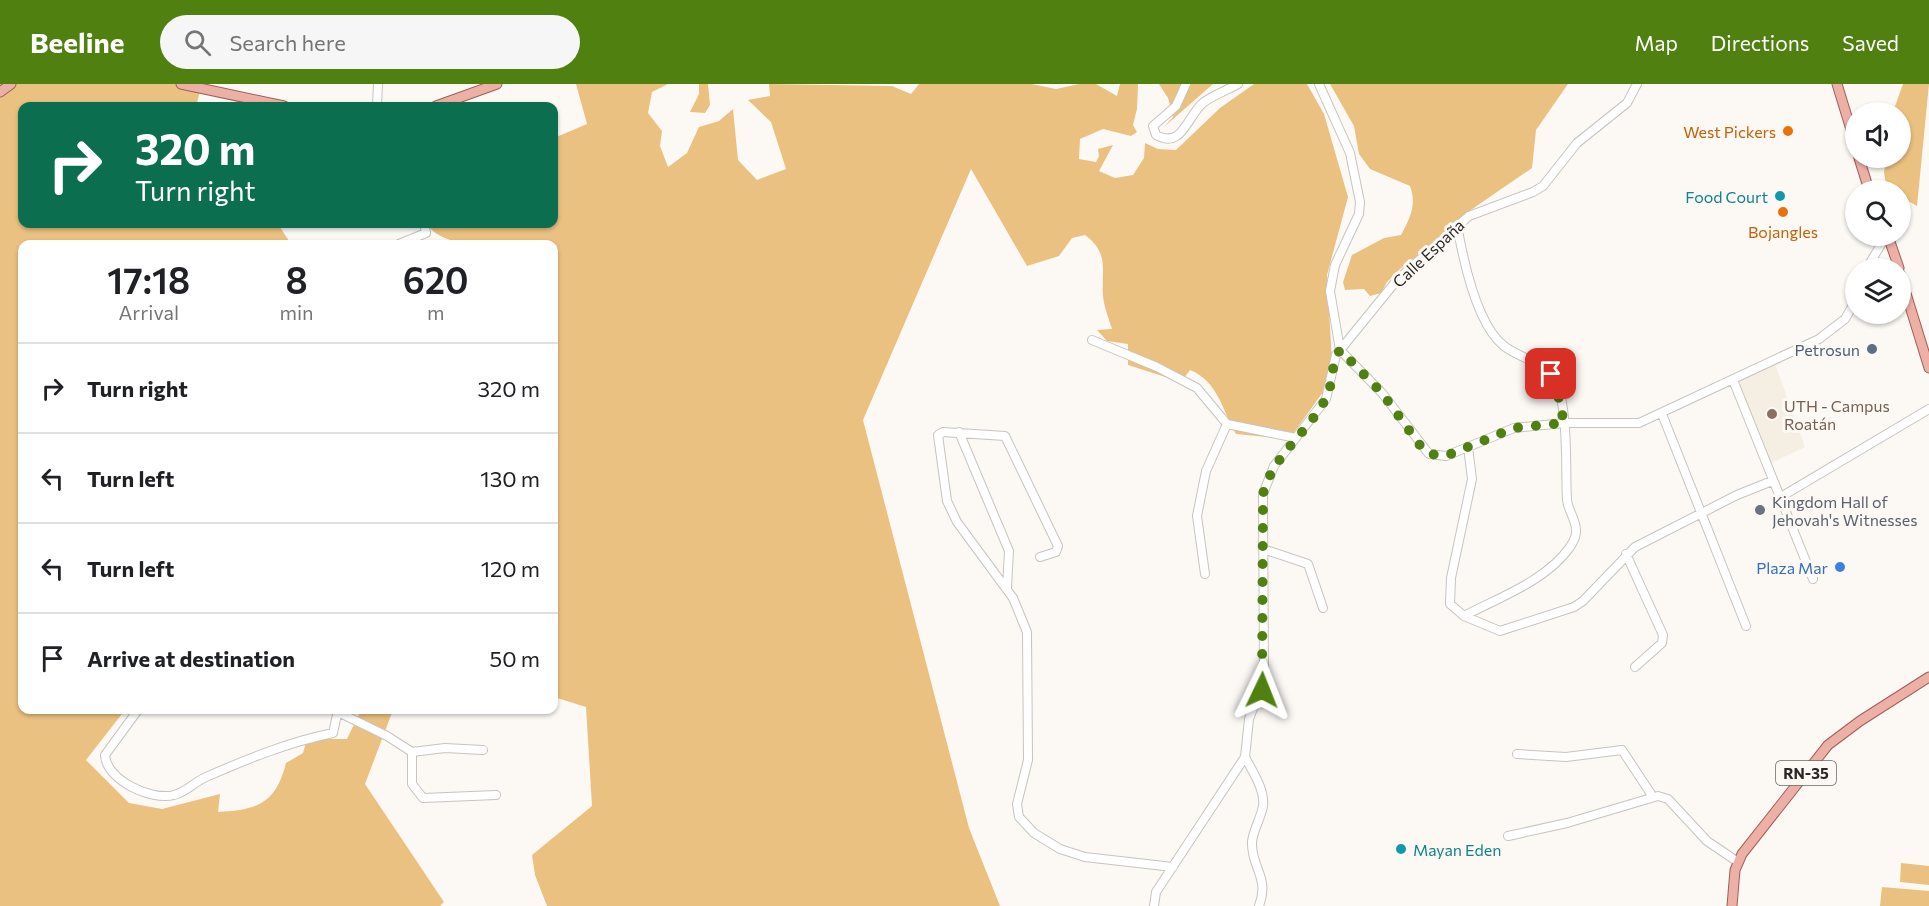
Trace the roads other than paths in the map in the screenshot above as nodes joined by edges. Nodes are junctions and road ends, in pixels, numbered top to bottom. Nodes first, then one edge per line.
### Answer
1 (11, 84) edge
2 (181, 84) edge
3 (378, 84) edge
4 (497, 84) edge
5 (1186, 84) edge
6 (1238, 84) edge
7 (1319, 84) edge
8 (1637, 84) edge
9 (1837, 84) edge
10 (0, 92) edge
11 (265, 102) edge
12 (377, 102) edge
13 (447, 102) edge
14 (1845, 110) edge
15 (1457, 225) junction
16 (425, 228) edge
17 (409, 240) edge
18 (1911, 310) edge
19 (1845, 319) edge
20 (1092, 340) dead end
21 (1340, 350) junction
22 (1929, 368) edge
23 (1733, 380) junction
24 (1929, 409) edge
25 (1662, 414) junction
26 (1564, 423) junction
27 (1227, 424) junction
28 (959, 432) junction
29 (1296, 438) junction
30 (1468, 447) junction
31 (1772, 481) junction
32 (1779, 498) junction
33 (1702, 514) junction
34 (1263, 549) junction
35 (1626, 554) junction
36 (1040, 557) dead end
37 (1205, 574) dead end
38 (1813, 579) dead end
39 (1007, 588) junction
40 (1323, 608) dead end
41 (1464, 616) junction
42 (1746, 626) dead end
43 (1635, 667) dead end
44 (1929, 677) edge
45 (135, 714) edge
46 (337, 714) edge
47 (344, 714) edge
48 (483, 750) dead end
49 (412, 752) junction
50 (1517, 754) dead end
51 (1245, 757) junction
52 (496, 795) dead end
53 (1653, 797) junction
54 (1508, 836) dead end
55 (1738, 862) junction
56 (1173, 867) junction
57 (1154, 906) edge
58 (1258, 906) edge
59 (1732, 906) edge

1 - 10 main road
2 - 11 main road
3 - 12 street
4 - 13 main road
5 - 6 street
7 - 21 street
8 - 15 street, Calle España
9 - 14 main road
15 - 21 street, Calle España
15 - 26 street
16 - 17 street
18 - 22 main road
19 - 23 street
20 - 27 street
21 - 29 street
21 - 30 street
23 - 25 street
23 - 31 street
24 - 32 street
25 - 26 street
25 - 33 street
26 - 30 street
26 - 41 street
27 - 29 street
27 - 37 street
28 - 36 street
28 - 39 street
28 - 39 street
29 - 34 street
30 - 41 street
31 - 32 street
31 - 33 street
32 - 38 street
33 - 35 street
33 - 42 street
34 - 40 street
34 - 51 street
35 - 41 street
35 - 43 street
39 - 56 street
44 - 55 main road, RN-35
45 - 46 street
47 - 49 street
48 - 49 street
49 - 52 street
50 - 53 street
51 - 56 street
51 - 58 street
53 - 54 street
53 - 55 street
55 - 59 main road, RN-35
56 - 57 street

